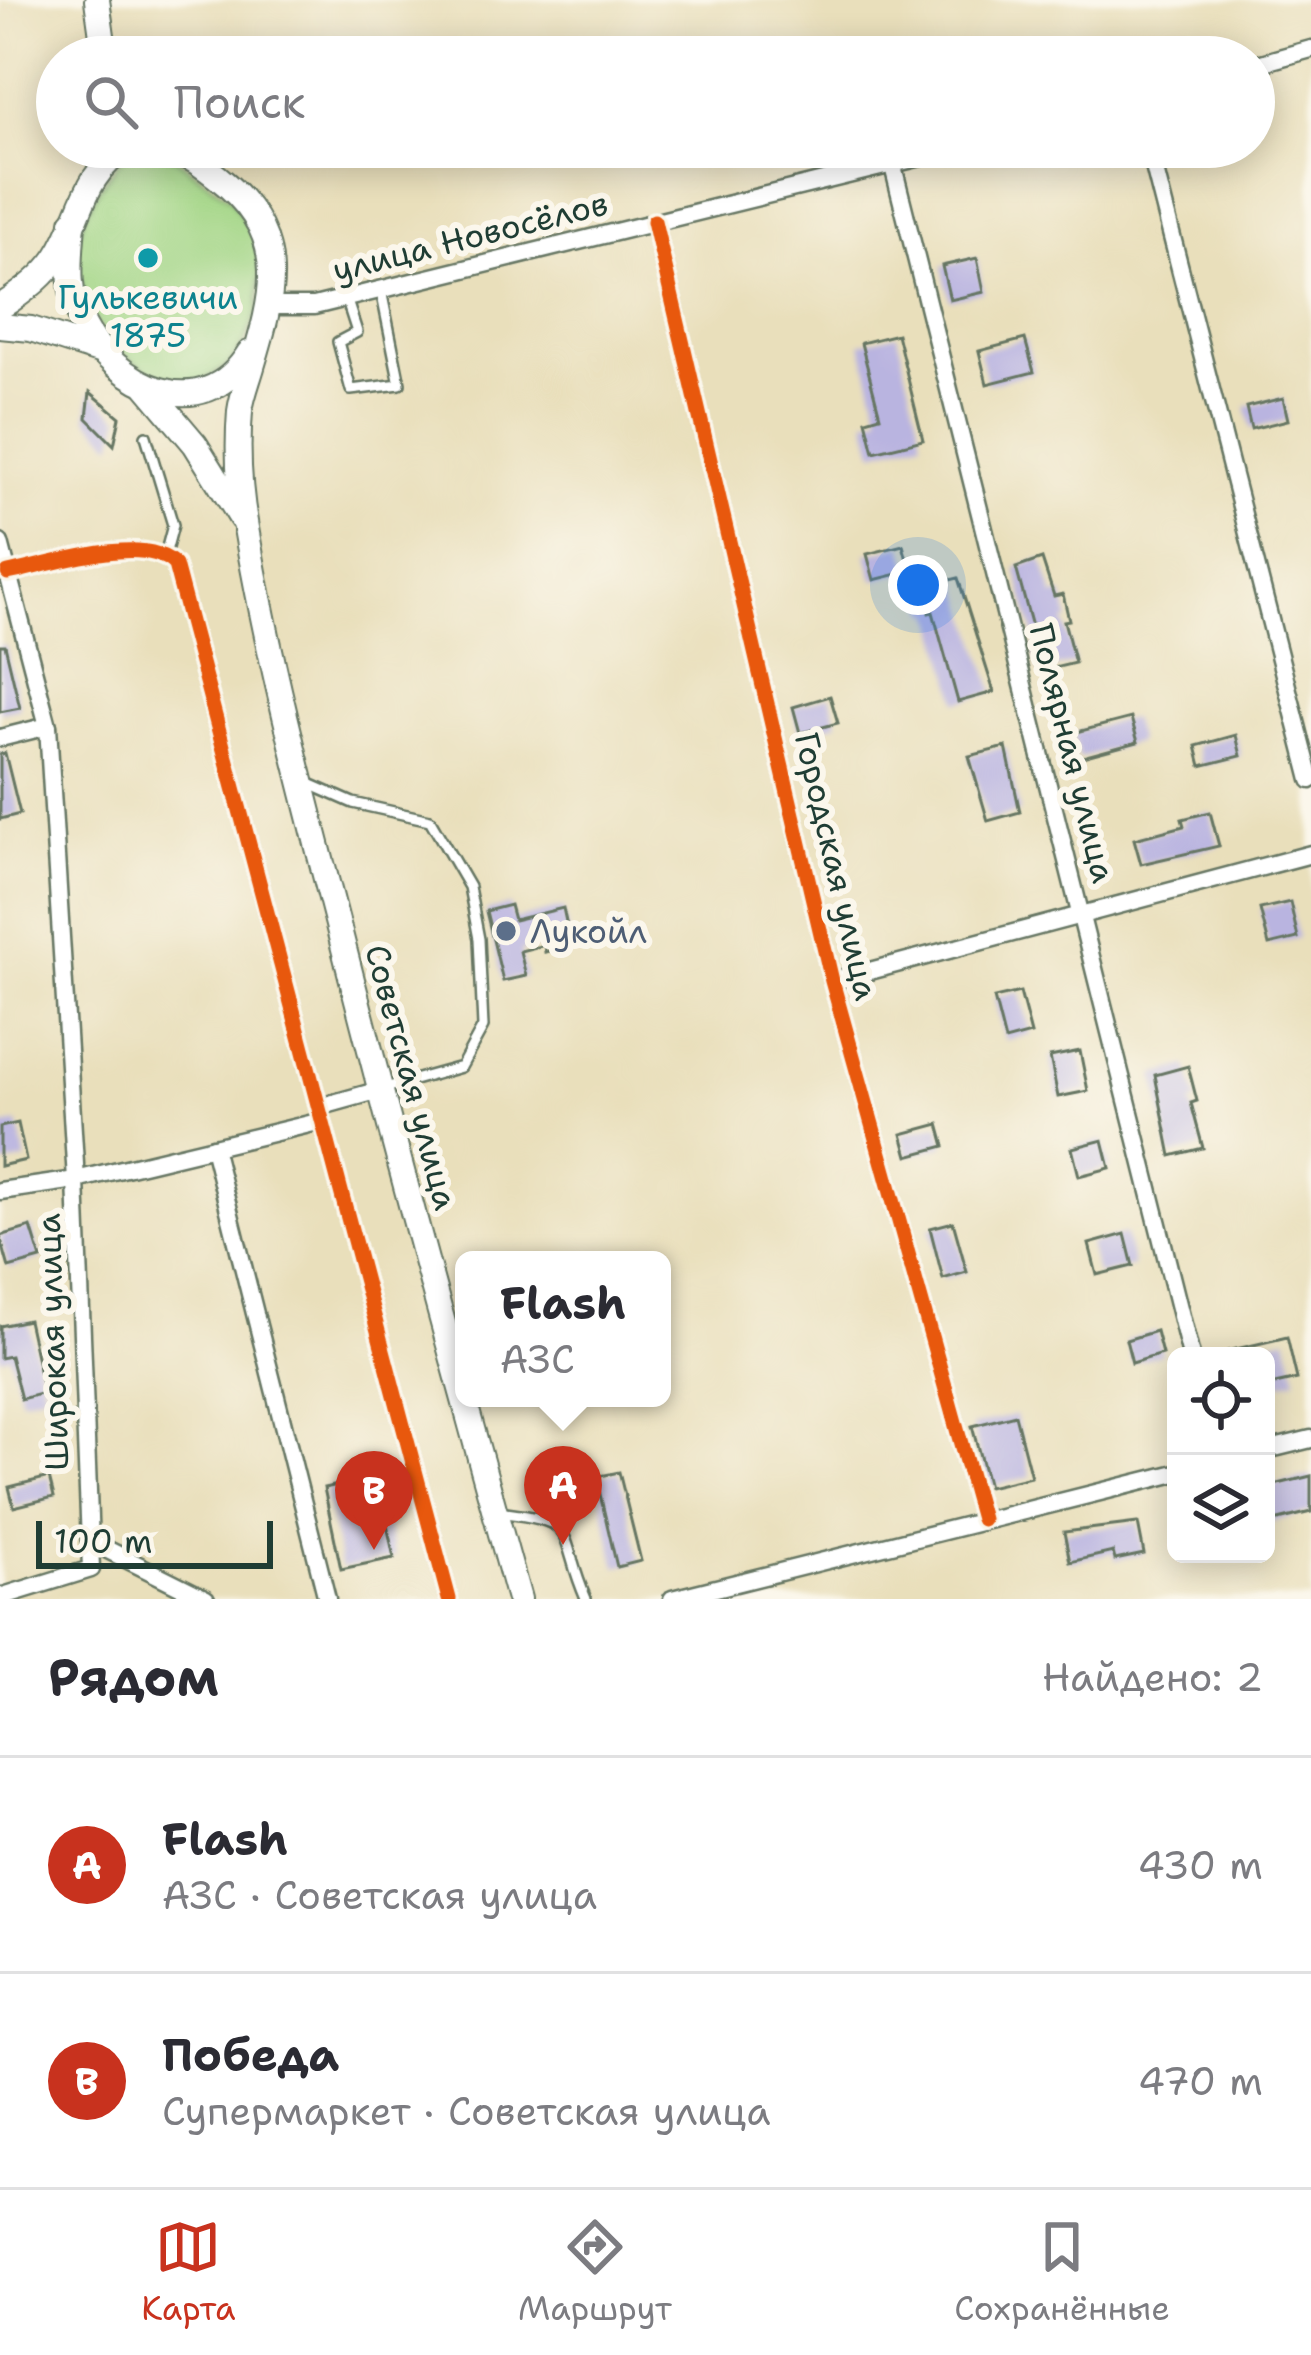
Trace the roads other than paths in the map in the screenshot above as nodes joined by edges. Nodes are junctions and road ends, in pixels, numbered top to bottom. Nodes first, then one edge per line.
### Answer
1 (1311, 49) edge
2 (1275, 59) edge
3 (91, 168) edge
4 (101, 168) edge
5 (884, 168) edge
6 (894, 168) edge
7 (1154, 168) edge
8 (208, 169) edge
9 (84, 193) junction
10 (654, 220) junction
11 (73, 222) junction
12 (381, 289) junction
13 (346, 298) junction
14 (271, 306) junction
15 (0, 307) edge
16 (0, 326) edge
17 (262, 332) junction
18 (102, 352) junction
19 (144, 385) junction
20 (146, 436) dead end
21 (245, 526) junction
22 (0, 543) edge
23 (165, 555) junction
24 (8, 573) junction
25 (48, 726) junction
26 (0, 738) edge
27 (1311, 779) edge
28 (301, 780) junction
29 (1311, 854) edge
30 (1083, 916) junction
31 (832, 981) junction
32 (380, 1090) junction
33 (321, 1114) junction
34 (213, 1147) junction
35 (76, 1180) junction
36 (0, 1191) edge
37 (1189, 1347) edge
38 (455, 1365) edge
39 (466, 1407) edge
40 (1311, 1439) edge
41 (1275, 1448) edge
42 (1167, 1475) edge
43 (495, 1512) junction
44 (982, 1519) junction
45 (90, 1541) junction
46 (0, 1598) edge
47 (206, 1599) edge
48 (327, 1599) edge
49 (449, 1599) edge
50 (519, 1599) edge
51 (586, 1599) edge
52 (672, 1599) edge

1 - 2 street
3 - 9 main road
4 - 9 main road
5 - 10 street, улица Новосёлов
6 - 30 street, Полярная улица
7 - 27 street
8 - 14 main road
9 - 11 main road
10 - 12 street, улица Новосёлов
10 - 31 street, Городская улица
11 - 15 main road
11 - 18 main road
12 - 13 street, улица Новосёлов
12 - 13 lane
13 - 14 street, улица Новосёлов
14 - 17 main road
16 - 18 main road
17 - 19 main road
17 - 21 main road
18 - 19 main road
19 - 21 main road
20 - 23 lane
21 - 28 main road, Советская улица
22 - 24 street, Широкая улица
23 - 24 street
23 - 33 street
24 - 25 street, Широкая улица
25 - 26 street
25 - 35 street, Широкая улица
28 - 32 main road, Советская улица
28 - 32 lane
29 - 30 street
30 - 31 street
30 - 37 street, Полярная улица
31 - 44 street, Городская улица
32 - 33 street
32 - 38 main road, Советская улица
33 - 34 street
33 - 49 street
34 - 35 street
34 - 48 street
35 - 36 street
35 - 45 street, Широкая улица
39 - 43 main road, Советская улица
40 - 41 street
42 - 44 street
43 - 50 main road, Советская улица
43 - 51 lane
44 - 52 street
45 - 46 street, Широкая улица
45 - 47 street

